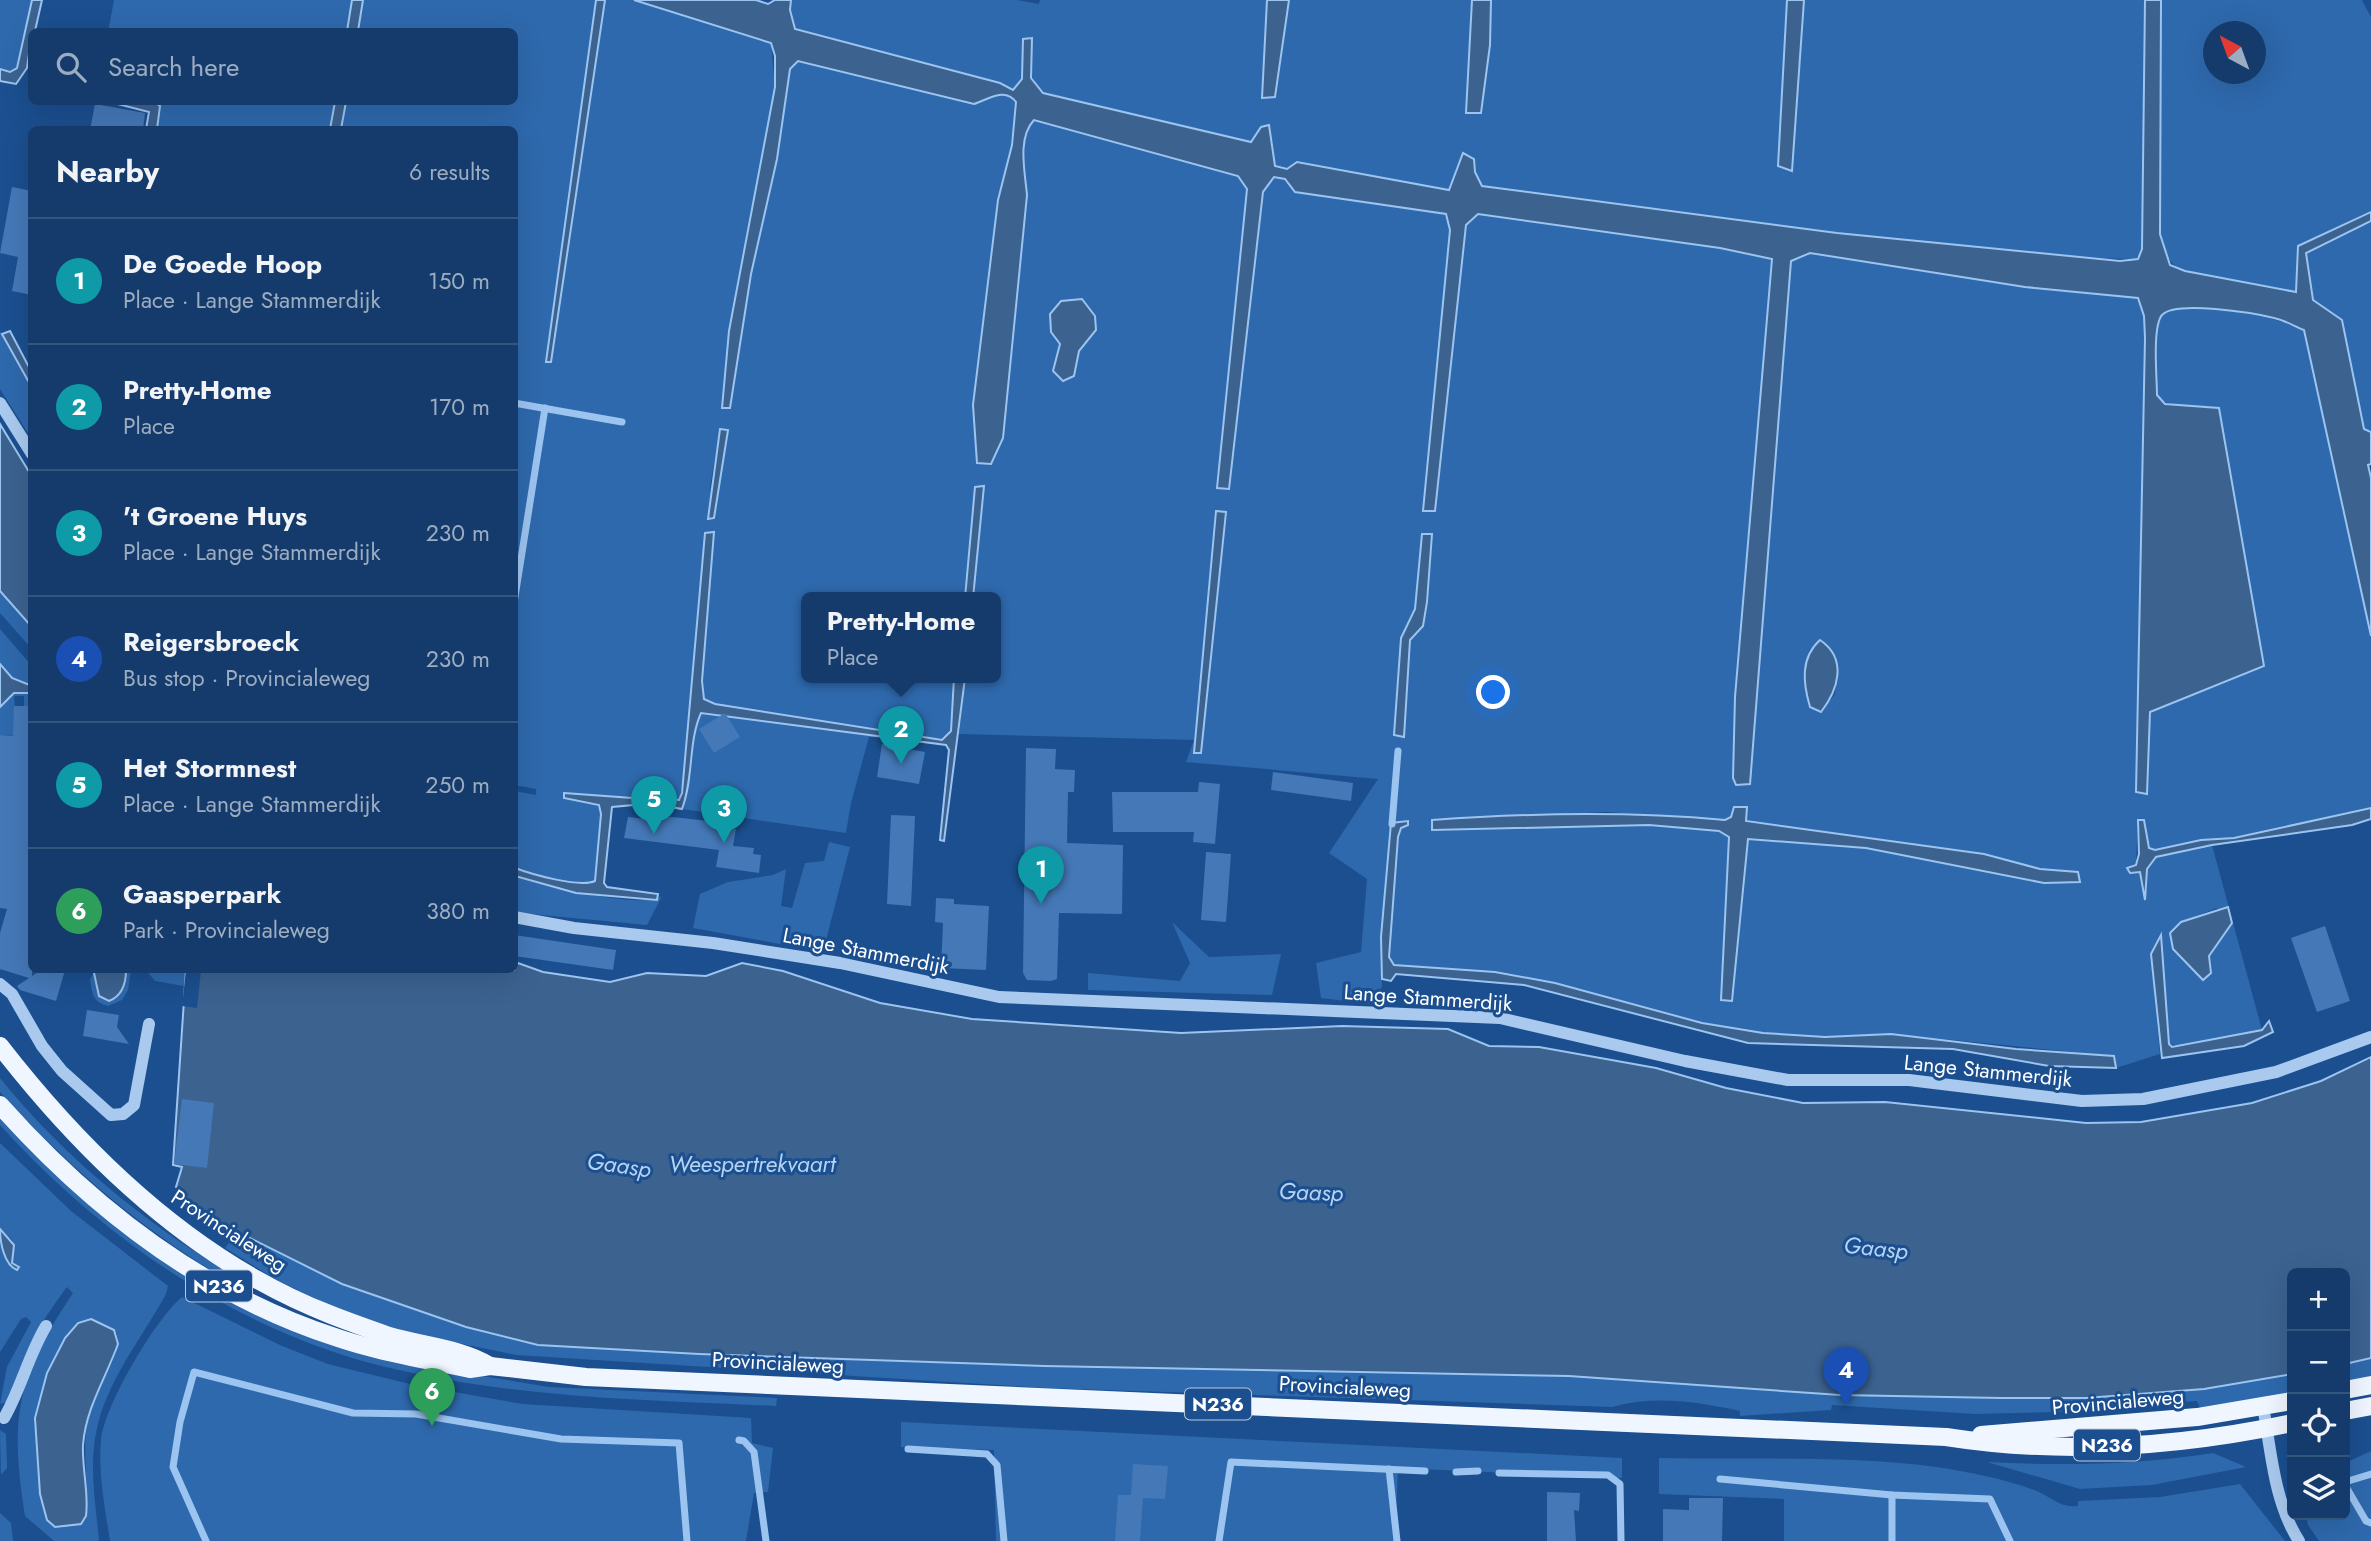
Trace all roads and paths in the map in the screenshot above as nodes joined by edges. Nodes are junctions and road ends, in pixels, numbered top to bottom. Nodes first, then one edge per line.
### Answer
1 (0, 403) edge
2 (28, 448) edge
3 (518, 919) edge
4 (0, 984) edge
5 (149, 1024) dead end
6 (2371, 1038) edge
7 (0, 1046) edge
8 (0, 1105) edge
9 (46, 1326) dead end
10 (490, 1366) junction
11 (2371, 1385) edge
12 (2350, 1389) edge
13 (2287, 1402) edge
14 (2263, 1406) junction
15 (2371, 1406) edge
16 (2350, 1411) edge
17 (4, 1418) dead end
18 (2287, 1424) edge
19 (2267, 1428) junction
20 (1946, 1437) junction
21 (2299, 1541) edge

1 - 2 street
3 - 6 street, Lange Stammerdijk
4 - 5 street
7 - 10 main road, Provincialeweg / N236
8 - 10 main road, Provincialeweg / N236
9 - 17 street
10 - 20 main road, Provincialeweg / N236
11 - 12 main road
13 - 14 main road, Provincialeweg / N236
14 - 19 street
14 - 20 main road, Provincialeweg / N236
15 - 16 main road
18 - 19 main road, Provincialeweg / N236
19 - 20 main road, Provincialeweg / N236
19 - 21 street

